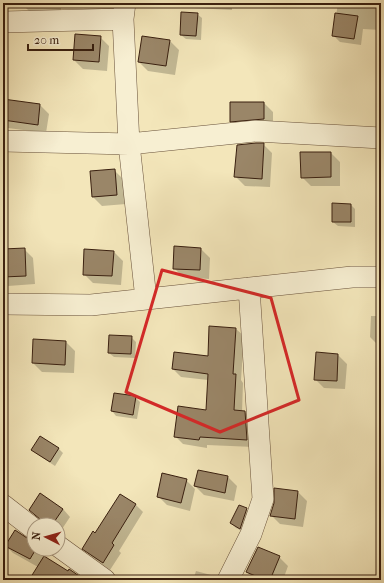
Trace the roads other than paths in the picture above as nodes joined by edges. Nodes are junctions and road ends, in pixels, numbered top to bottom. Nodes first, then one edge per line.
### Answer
1 (124, 11) edge
2 (3, 22) edge
3 (381, 138) edge
4 (3, 141) edge
5 (129, 144) junction
6 (381, 277) edge
7 (249, 288) junction
8 (146, 299) junction
9 (3, 304) edge
10 (3, 506) edge
11 (26, 522) edge
12 (66, 552) edge
13 (105, 580) edge
14 (228, 580) edge

1 - 2 street
1 - 5 street
3 - 5 street
4 - 5 street
5 - 8 street
6 - 7 street
7 - 8 street
7 - 14 street
8 - 9 street
10 - 11 street
12 - 13 street

